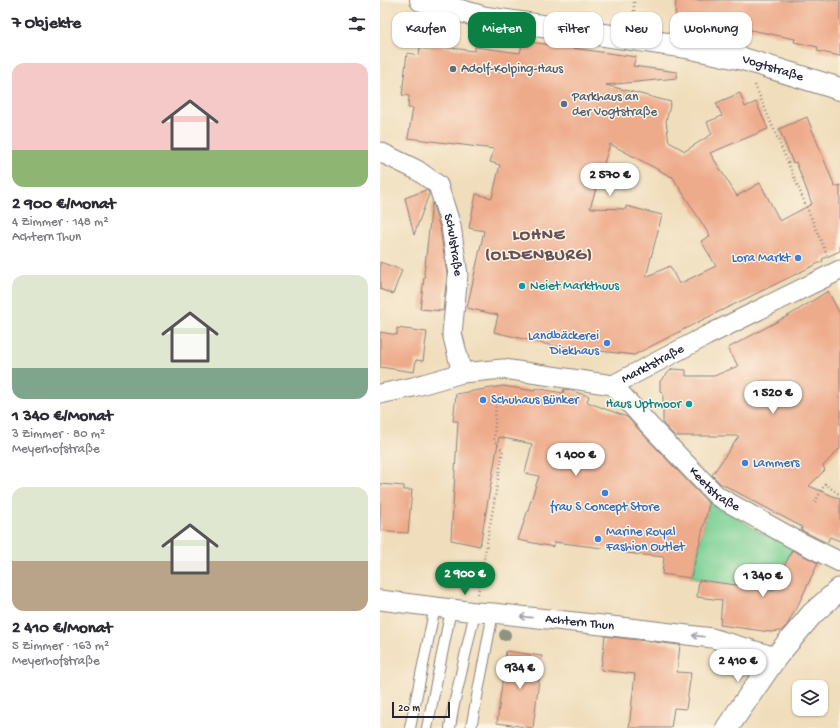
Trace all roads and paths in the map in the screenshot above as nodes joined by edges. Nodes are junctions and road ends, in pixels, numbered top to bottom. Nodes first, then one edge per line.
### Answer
1 (421, 0) edge
2 (743, 59) junction
3 (840, 89) edge
4 (380, 152) edge
5 (837, 271) edge
6 (462, 373) junction
7 (613, 385) junction
8 (380, 394) edge
9 (496, 402) dead end
10 (840, 495) edge
11 (815, 502) dead end
12 (840, 562) edge
13 (840, 589) edge
14 (380, 600) edge
15 (443, 608) junction
16 (484, 613) junction
17 (776, 657) junction
18 (410, 728) edge
19 (427, 728) edge
20 (450, 728) edge
21 (471, 728) edge
22 (727, 728) edge

1 - 2 street, Vogtstraße
2 - 3 street, Vogtstraße
2 - 5 path
4 - 6 street, Schulstraße
5 - 7 street, Marktstraße
6 - 7 street, Marktstraße
6 - 8 street, Marktstraße
7 - 12 street, Keetstraße
9 - 16 path
10 - 11 path
13 - 17 street
14 - 15 street, Achtern Thun
15 - 16 street, Achtern Thun
15 - 18 lane
15 - 19 lane
17 -> 16 street, Achtern Thun
16 - 20 lane
16 - 21 lane
17 - 22 street

